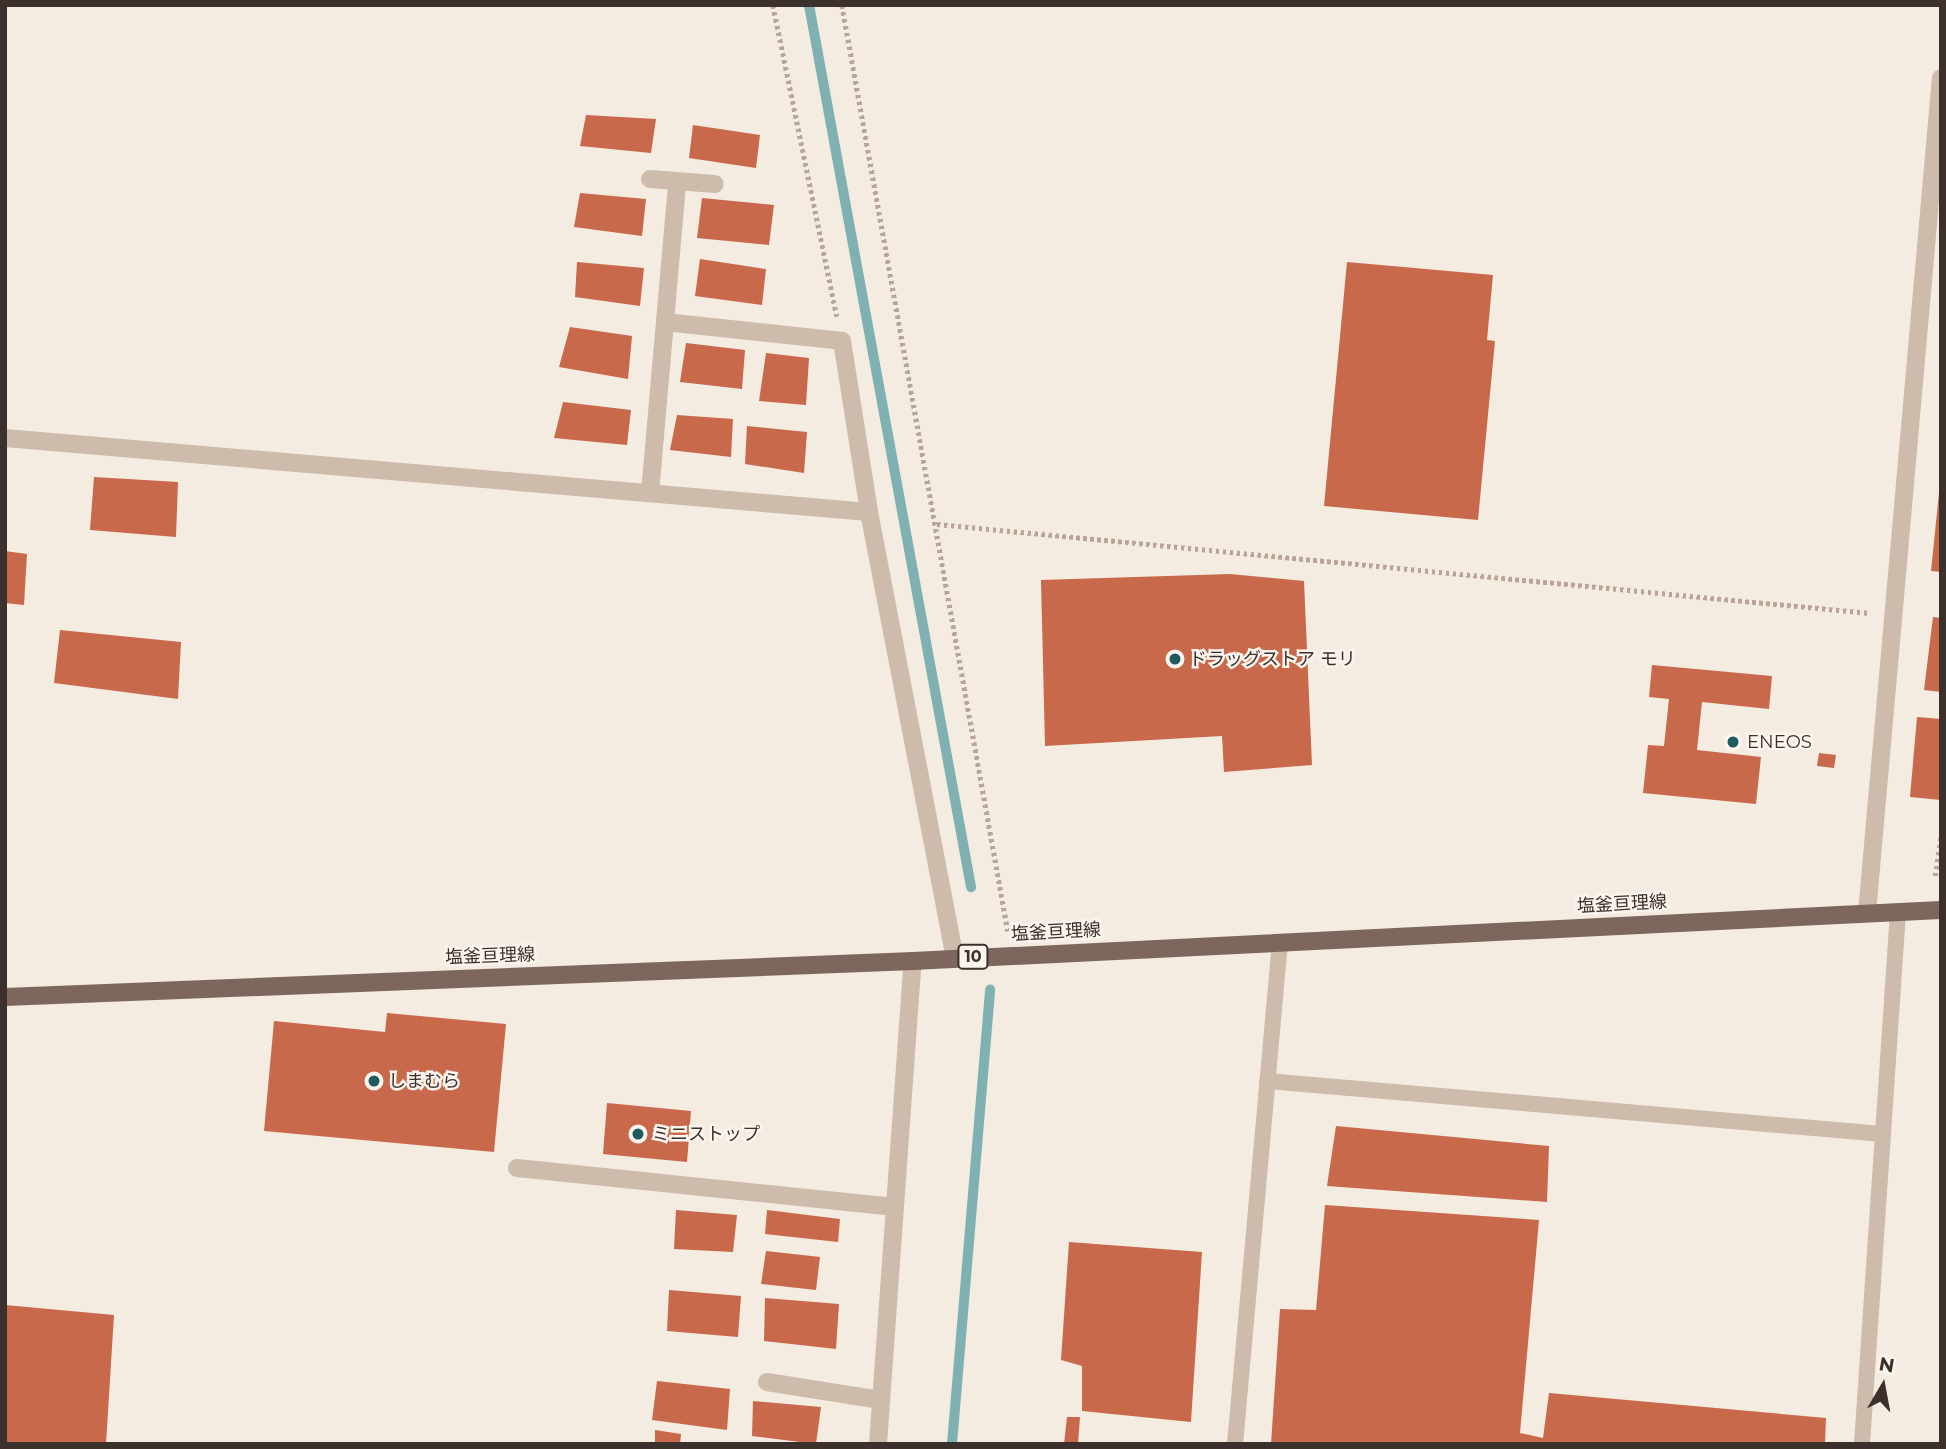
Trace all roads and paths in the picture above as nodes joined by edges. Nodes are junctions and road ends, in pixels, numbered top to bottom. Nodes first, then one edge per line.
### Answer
1 (773, 5) edge
2 (842, 5) edge
3 (1941, 78) edge
4 (650, 180) dead end
5 (677, 181) junction
6 (715, 184) dead end
7 (665, 322) junction
8 (842, 341) junction
9 (5, 438) edge
10 (650, 493) junction
11 (869, 512) junction
12 (937, 524) junction
13 (1893, 615) junction
14 (1941, 835) edge
15 (1935, 876) dead end
16 (1941, 911) edge
17 (1898, 912) junction
18 (1867, 913) junction
19 (1280, 942) junction
20 (1012, 956) junction
21 (955, 958) junction
22 (913, 961) junction
23 (5, 997) edge
24 (1267, 1081) junction
25 (1883, 1134) junction
26 (517, 1168) dead end
27 (895, 1207) junction
28 (767, 1382) dead end
29 (881, 1400) junction
30 (878, 1444) edge
31 (1235, 1444) edge
32 (1862, 1444) edge

1 - 8 path
2 - 12 path
3 - 13 street
4 - 5 street
5 - 6 street
5 - 7 street
7 - 8 street
7 - 10 street
8 - 11 street
9 - 10 street
10 - 11 street
11 - 21 street
12 - 13 path
12 - 20 path
13 - 18 street
14 - 15 path
16 - 17 main road, 塩釜亘理線 / 10
17 - 18 main road, 塩釜亘理線 / 10
17 - 25 lane
18 - 19 main road, 塩釜亘理線 / 10
19 - 20 main road, 塩釜亘理線 / 10
19 - 24 lane
20 - 21 main road, 塩釜亘理線 / 10
21 - 22 main road, 塩釜亘理線 / 10
22 - 23 main road, 塩釜亘理線 / 10
22 - 27 street
24 - 25 lane
24 - 31 lane
25 - 32 lane
26 - 27 street
27 - 29 street
28 - 29 street
29 - 30 street

